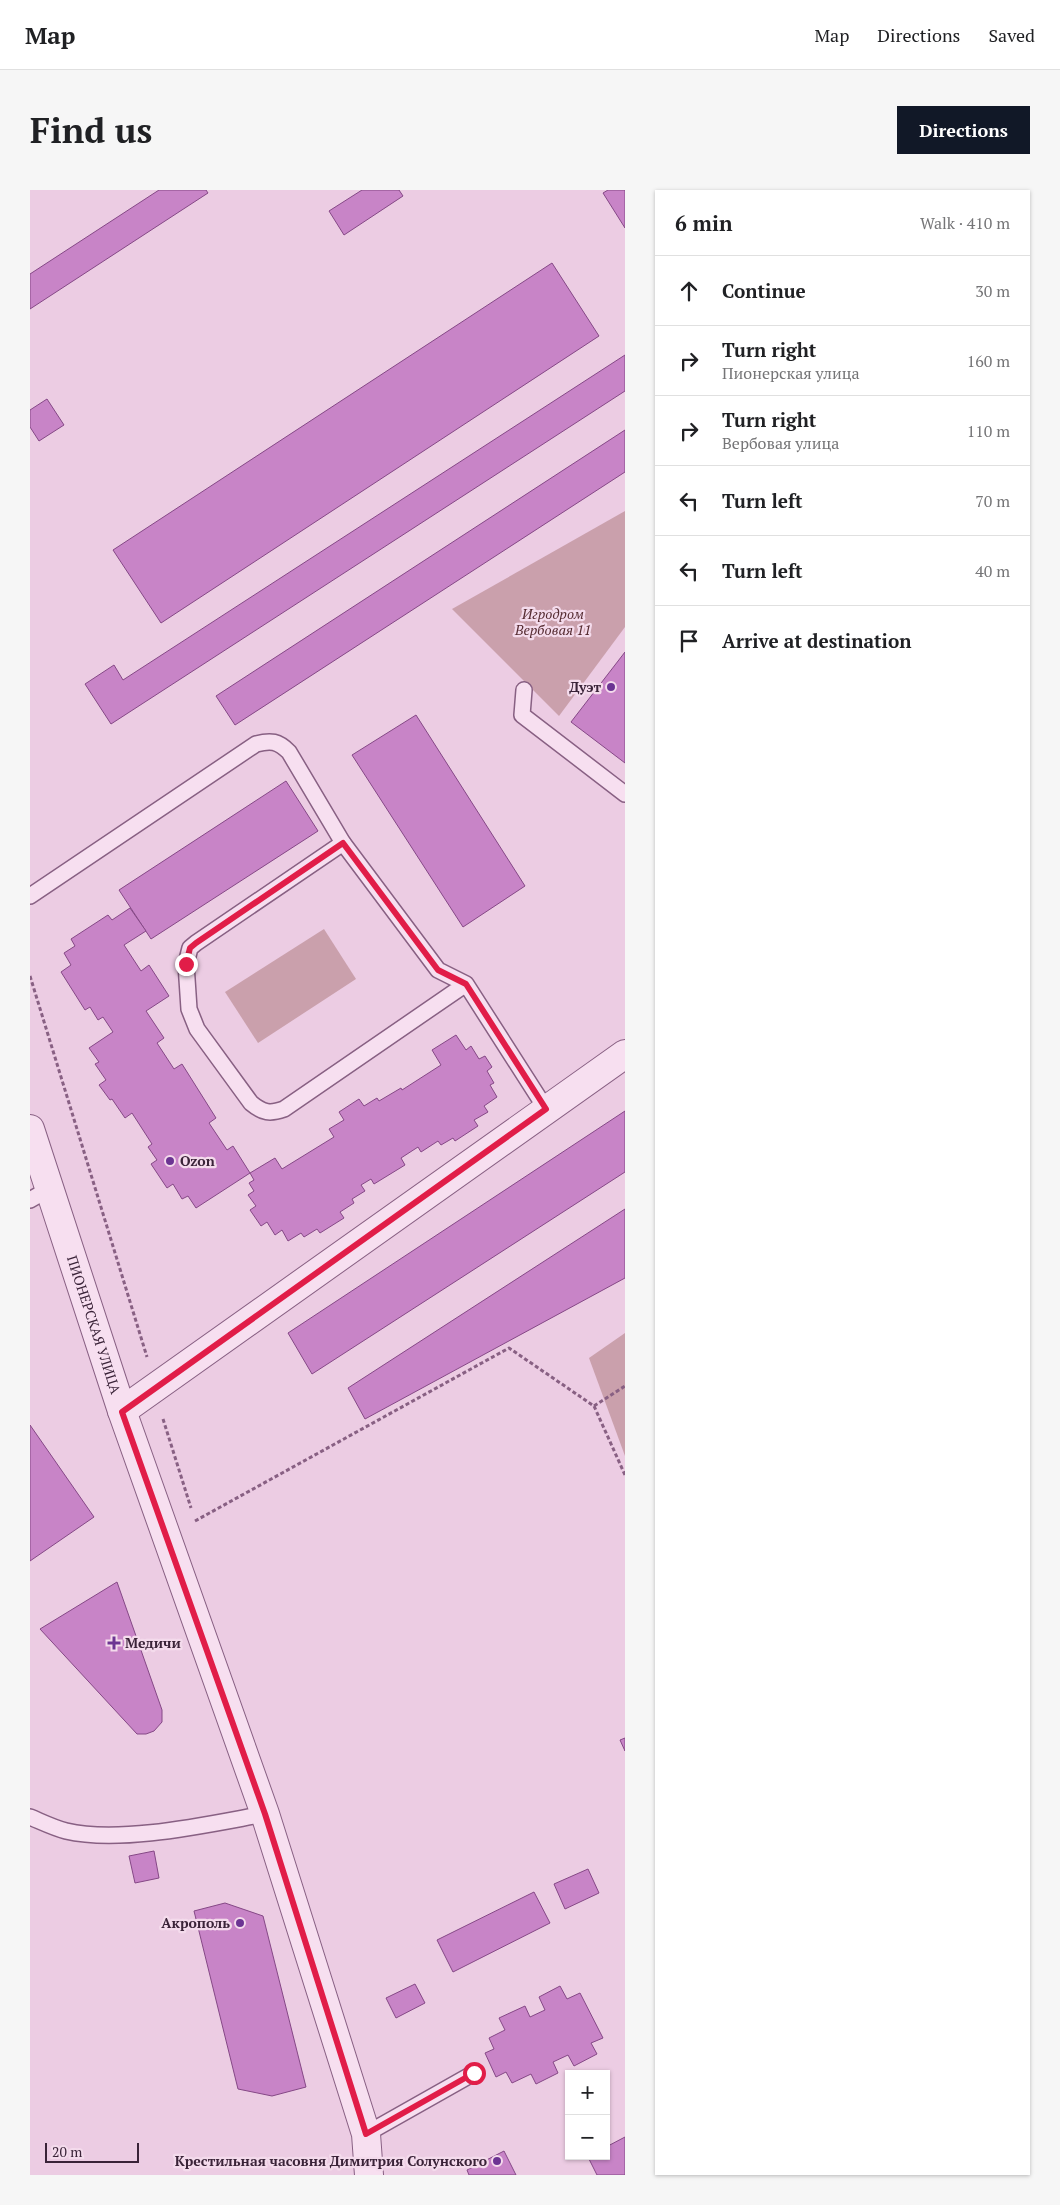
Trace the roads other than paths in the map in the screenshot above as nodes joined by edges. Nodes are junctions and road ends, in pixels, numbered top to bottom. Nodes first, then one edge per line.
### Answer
1 (524, 690) dead end
2 (625, 794) edge
3 (343, 843) junction
4 (30, 896) edge
5 (466, 984) junction
6 (625, 1054) edge
7 (546, 1109) junction
8 (30, 1130) edge
9 (40, 1195) edge
10 (122, 1412) junction
11 (265, 1814) junction
12 (30, 1817) edge
13 (474, 2073) dead end
14 (366, 2134) junction
15 (369, 2175) edge

1 - 2 lane
3 - 4 lane
3 - 5 lane
3 - 5 lane
5 - 7 lane
6 - 7 street
7 - 10 street
8 - 9 street, ПИОНЕРСКАЯ УЛИЦА
9 - 10 street, ПИОНЕРСКАЯ УЛИЦА
10 - 11 street, ПИОНЕРСКАЯ УЛИЦА
11 - 12 lane
11 - 14 street, ПИОНЕРСКАЯ УЛИЦА
13 - 14 lane
14 - 15 street, ПИОНЕРСКАЯ УЛИЦА

